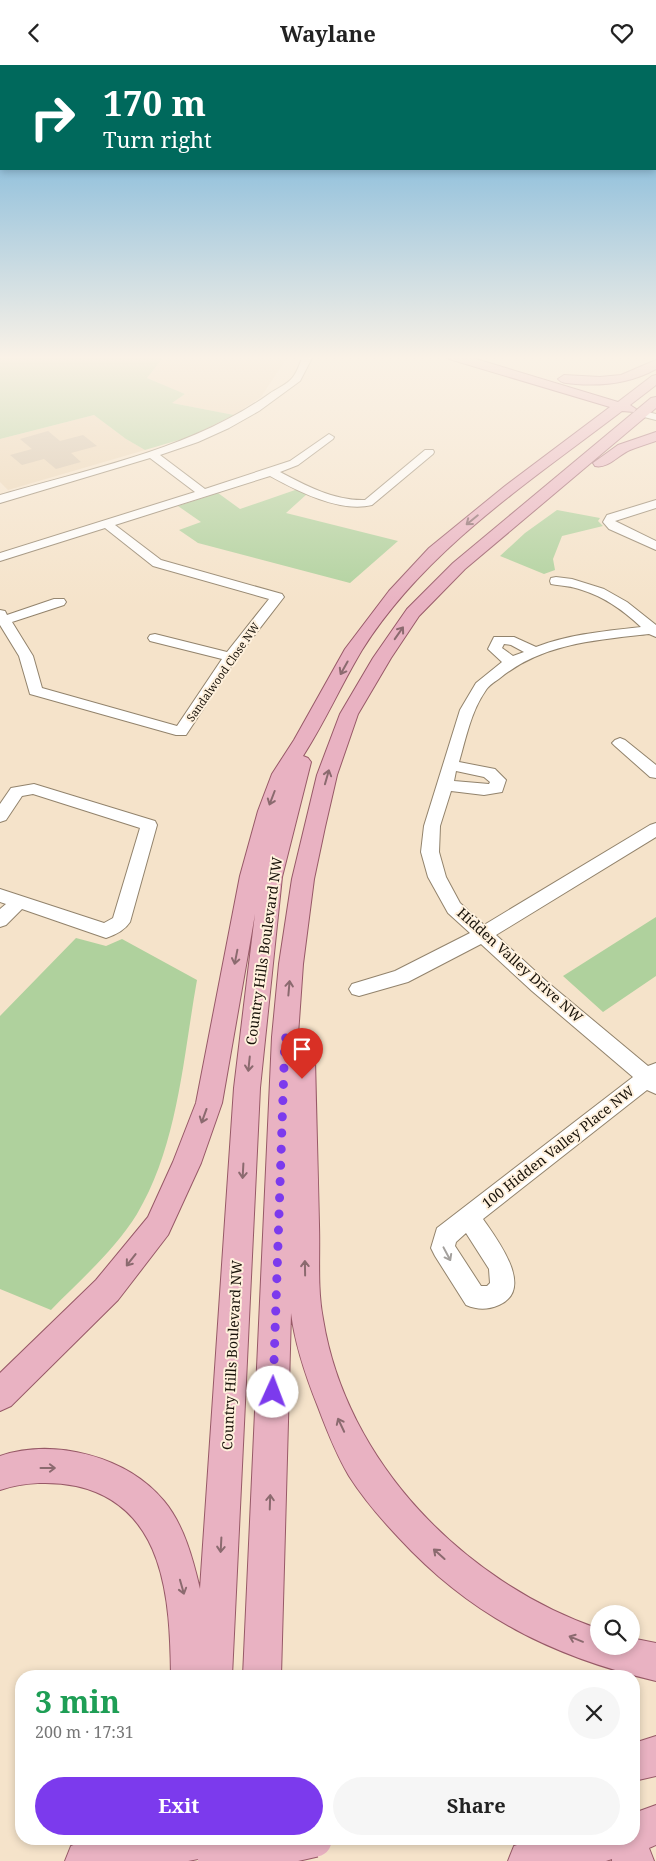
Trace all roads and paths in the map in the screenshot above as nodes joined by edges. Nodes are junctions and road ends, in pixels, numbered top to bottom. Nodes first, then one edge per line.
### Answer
1 (194, 440) edge
2 (325, 440) edge
3 (560, 440) edge
4 (588, 440) edge
5 (603, 440) edge
6 (646, 440) edge
7 (429, 452) dead end
8 (147, 456) junction
9 (271, 472) junction
10 (510, 489) junction
11 (196, 495) junction
12 (0, 499) edge
13 (656, 504) edge
14 (107, 524) junction
15 (656, 546) edge
16 (0, 557) edge
17 (459, 566) junction
18 (556, 581) dead end
19 (60, 602) dead end
20 (2, 617) edge
21 (655, 631) edge
22 (155, 639) dead end
23 (534, 652) junction
24 (230, 657) junction
25 (511, 662) junction
26 (304, 740) junction
27 (620, 743) dead end
28 (451, 765) junction
29 (656, 773) edge
30 (444, 785) junction
31 (0, 816) edge
32 (656, 829) edge
33 (0, 895) edge
34 (19, 902) junction
35 (0, 920) edge
36 (482, 935) junction
37 (359, 989) dead end
38 (285, 1037) junction
39 (653, 1078) edge
40 (468, 1217) dead end
41 (0, 1395) edge
42 (0, 1473) edge
43 (268, 1550) junction
44 (656, 1662) edge
45 (190, 1670) edge
46 (214, 1670) edge
47 (262, 1670) edge
48 (276, 1670) edge
49 (656, 1756) edge
50 (640, 1760) edge
51 (656, 1825) edge
52 (640, 1831) edge
53 (174, 1845) edge
54 (190, 1845) edge
55 (204, 1845) edge
56 (254, 1845) edge
57 (282, 1845) edge
58 (589, 1845) edge
59 (628, 1845) edge
60 (97, 1860) edge
61 (193, 1861) edge
62 (202, 1861) edge
63 (216, 1861) edge
64 (253, 1861) edge
65 (529, 1861) edge
66 (633, 1861) edge

1 - 8 street
2 - 9 street
3 - 10 main road
4 - 10 main road, Country Hills Boulevard NW
5 - 17 main road, Country Hills Boulevard NW
6 - 17 main road
7 - 9 street
8 - 11 street
8 - 12 street
9 - 11 street
10 -> 26 main road, Country Hills Boulevard NW
11 - 14 street
13 - 15 street
14 - 16 street
14 - 24 street, Sandalwood Close NW
38 -> 17 main road, Country Hills Boulevard NW
18 - 21 street
19 - 20 street
20 - 24 street, Sandalwood Close NW
21 - 23 street, Hidden Valley Drive NW
22 - 24 street
23 - 25 street, Hidden Valley Drive NW
23 - 25 street
25 - 28 street, Hidden Valley Drive NW
26 -> 41 main road
26 -> 46 main road, Country Hills Boulevard NW
27 - 29 street
28 - 30 street, Hidden Valley Drive NW
28 - 30 street
30 - 36 street, Hidden Valley Drive NW
31 - 34 street
32 - 36 street
33 - 34 street
34 - 35 street
36 - 37 street
36 - 39 street, Hidden Valley Drive NW
43 -> 38 main road, Country Hills Boulevard NW
44 -> 38 main road
39 - 40 street, 100 Hidden Valley Place NW
42 -> 45 main road
43 - 47 main road, Country Hills Boulevard NW
43 - 48 main road
49 - 50 main road
51 - 52 main road
53 - 60 main road, bridge
54 - 61 main road
55 - 62 main road
56 - 64 main road
57 - 63 main road, bridge
58 - 65 main road
59 - 66 main road

